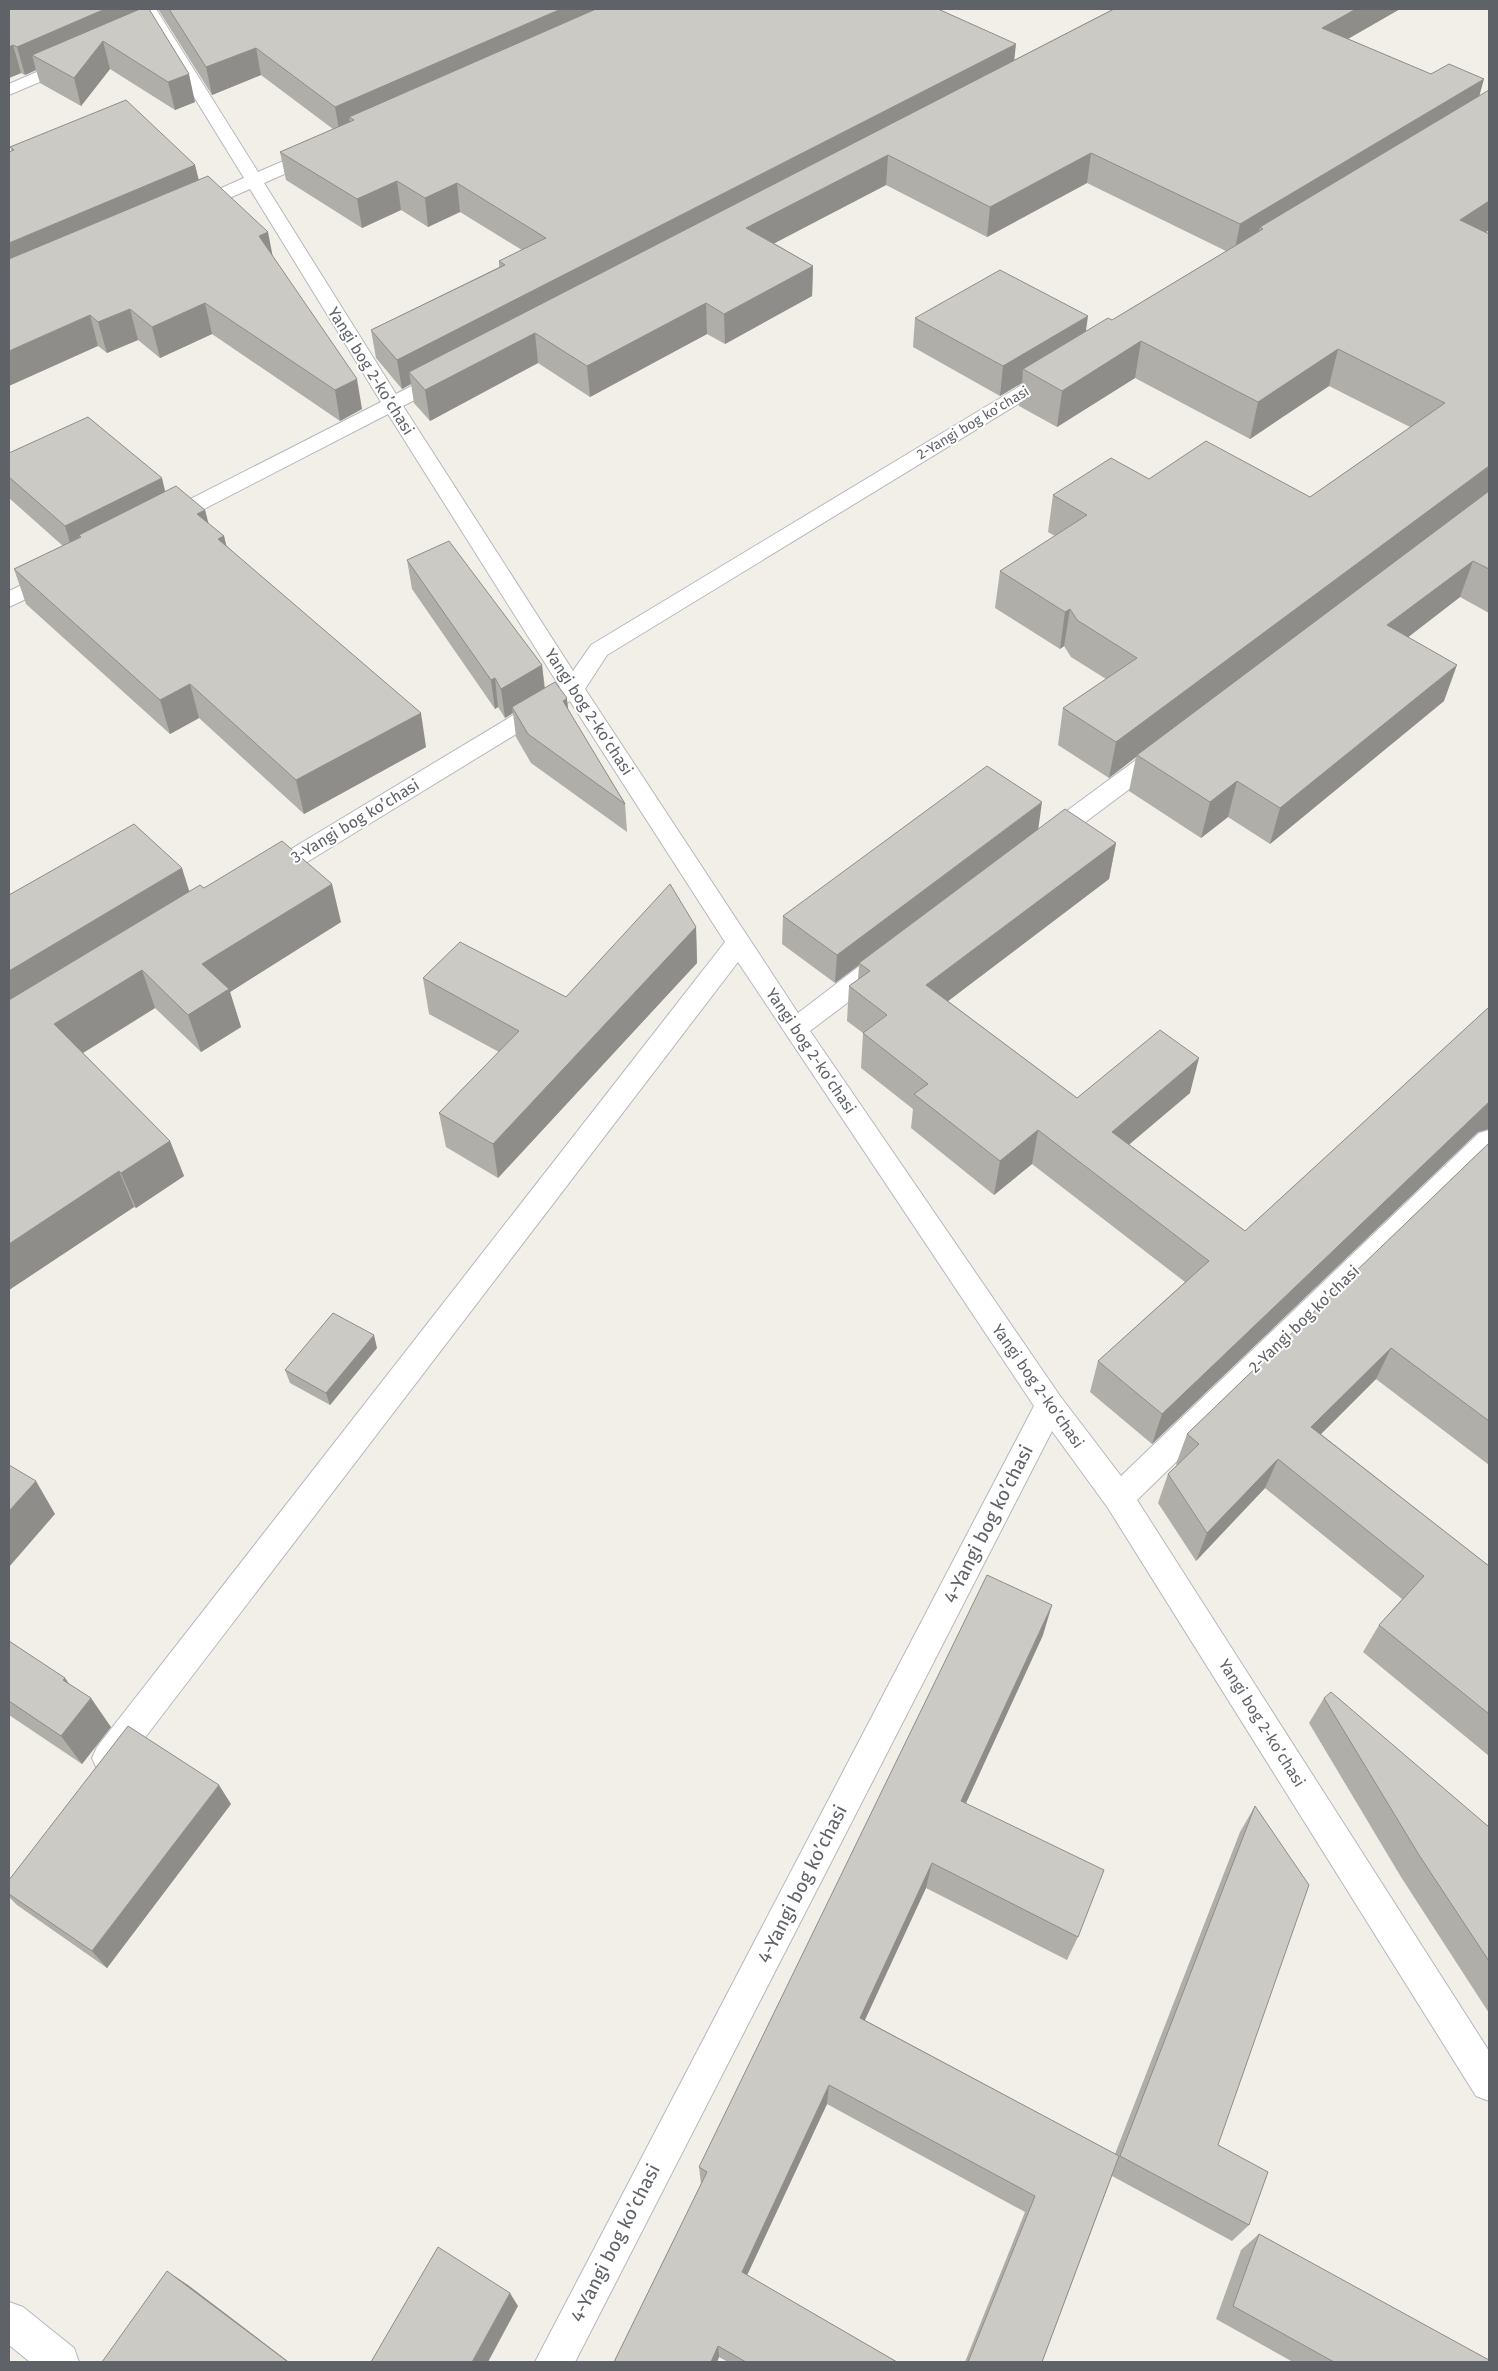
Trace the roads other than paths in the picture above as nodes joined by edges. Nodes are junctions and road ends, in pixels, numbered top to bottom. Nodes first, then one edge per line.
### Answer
1 (147, 22) edge
2 (87, 55) edge
3 (9, 90) edge
4 (335, 145) edge
5 (254, 181) junction
6 (172, 216) edge
7 (462, 367) edge
8 (1065, 367) edge
9 (392, 404) junction
10 (148, 529) edge
11 (70, 569) edge
12 (9, 600) edge
13 (573, 689) junction
14 (1178, 740) edge
15 (1026, 854) edge
16 (245, 888) edge
17 (739, 942) junction
18 (898, 951) edge
19 (794, 1029) junction
20 (1489, 1141) edge
21 (1050, 1406) junction
22 (1119, 1498) junction
23 (94, 1777) edge
24 (1489, 2083) edge
25 (9, 2321) edge
26 (60, 2362) edge
27 (554, 2362) edge

1 - 5 street, Yangi bog 2-koʼchasi
2 - 3 street
4 - 5 street
5 - 6 street
5 - 9 street, Yangi bog 2-koʼchasi
7 - 9 street
8 - 13 street, 2-Yangi bog koʼchasi
9 - 10 street
9 - 13 street, Yangi bog 2-koʼchasi
11 - 12 street
13 - 16 street, 3-Yangi bog koʼchasi
13 - 17 street, Yangi bog 2-koʼchasi
14 - 15 street
17 - 19 street, Yangi bog 2-koʼchasi
17 - 23 street
18 - 19 street
19 - 21 street, Yangi bog 2-koʼchasi
20 - 22 street, 2-Yangi bog koʼchasi
21 - 22 street, Yangi bog 2-koʼchasi
21 - 27 street, 4-Yangi bog koʼchasi
22 - 24 street, Yangi bog 2-koʼchasi
25 - 26 street

